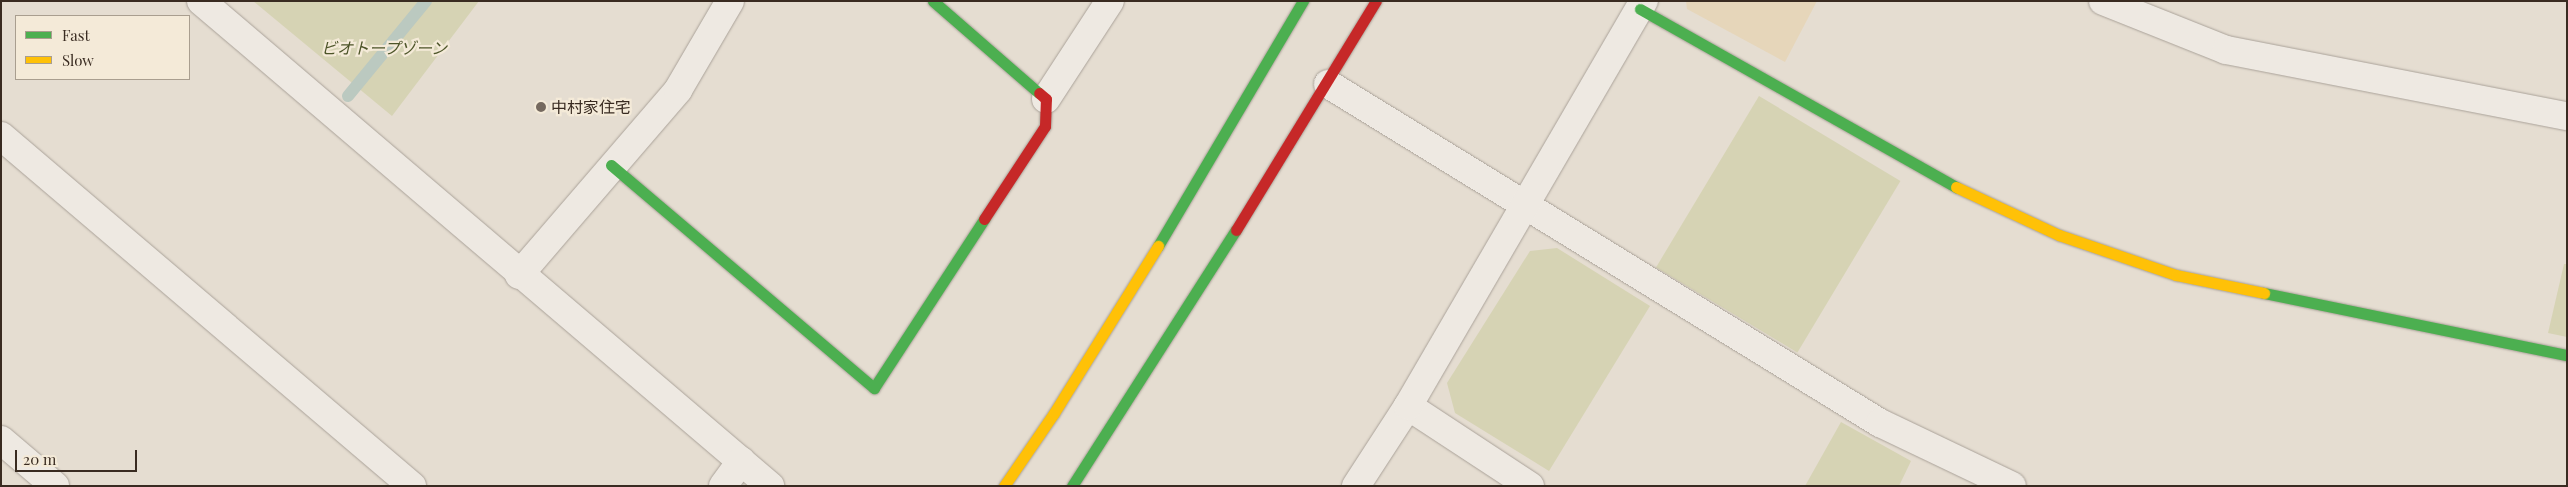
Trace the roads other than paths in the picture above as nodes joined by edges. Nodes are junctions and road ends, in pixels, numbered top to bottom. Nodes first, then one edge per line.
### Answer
1 (201, 1) edge
2 (730, 1) edge
3 (933, 1) edge
4 (1110, 1) edge
5 (1303, 1) edge
6 (1376, 1) edge
7 (2103, 1) edge
8 (1642, 5) edge
9 (1328, 84) junction
10 (1046, 99) junction
11 (2567, 116) edge
12 (1, 136) edge
13 (611, 165) junction
14 (1525, 208) junction
15 (519, 275) junction
16 (2567, 355) edge
17 (1408, 406) junction
18 (1, 440) edge
19 (741, 461) junction
20 (55, 486) edge
21 (412, 486) edge
22 (723, 486) edge
23 (770, 486) edge
24 (1004, 486) edge
25 (1072, 486) edge
26 (1356, 486) edge
27 (1530, 486) edge
28 (2012, 486) edge

1 - 15 street
2 - 13 street
3 - 10 street
4 - 10 street
5 - 24 street
6 - 9 street
7 - 11 street
8 - 14 street
8 - 16 street
9 - 14 street
9 - 25 street
10 - 13 street
12 - 21 street
13 - 15 street
14 - 17 street
14 - 28 street
15 - 19 street
17 - 26 street
17 - 27 street
18 - 20 street
19 - 22 street
19 - 23 street

